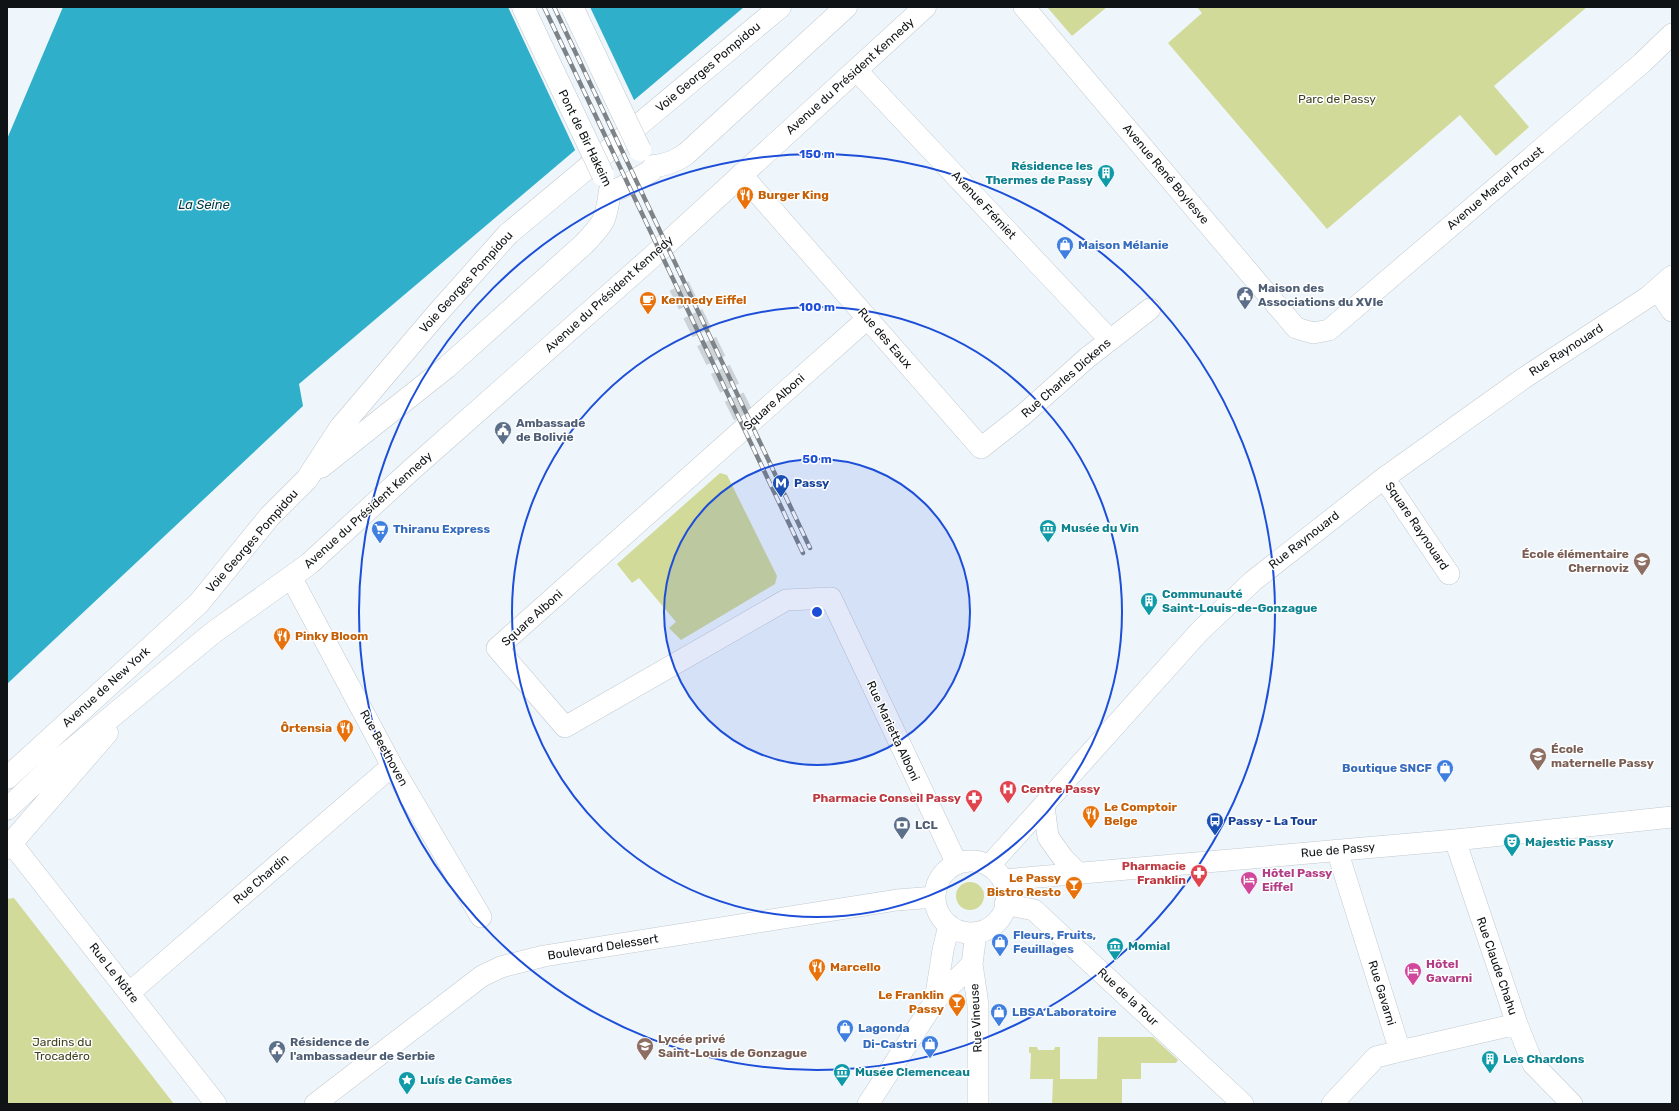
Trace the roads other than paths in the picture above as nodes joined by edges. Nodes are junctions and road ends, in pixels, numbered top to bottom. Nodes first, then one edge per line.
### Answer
1 (523, 7) edge
2 (572, 7) edge
3 (780, 7) edge
4 (846, 7) edge
5 (925, 7) edge
6 (1024, 7) edge
7 (1672, 34) edge
8 (857, 71) junction
9 (647, 158) junction
10 (741, 174) junction
11 (606, 183) junction
12 (1664, 282) edge
13 (1150, 309) dead end
14 (1672, 311) edge
15 (867, 319) junction
16 (1313, 333) joint
17 (1110, 340) junction
18 (981, 448) joint
19 (1384, 478) junction
20 (307, 479) junction
21 (1449, 574) dead end
22 (291, 577) junction
23 (831, 598) joint
24 (199, 602) joint
25 (139, 695) junction
26 (392, 766) junction
27 (9, 775) edge
28 (1044, 806) junction
29 (7, 809) edge
30 (1672, 817) edge
31 (1455, 840) junction
32 (9, 846) edge
33 (1337, 850) junction
34 (957, 864) junction
35 (996, 873) junction
36 (1078, 873) junction
37 (1039, 876) junction
38 (935, 897) junction
39 (1005, 904) junction
40 (1034, 910) junction
41 (481, 917) dead end
42 (949, 925) junction
43 (976, 933) junction
44 (972, 964) junction
45 (129, 993) junction
46 (936, 1001) junction
47 (1517, 1024) junction
48 (1400, 1051) junction
49 (216, 1104) edge
50 (315, 1104) edge
51 (868, 1104) edge
52 (978, 1104) edge
53 (1243, 1104) edge
54 (1332, 1104) edge
55 (1572, 1104) edge

1 - 11 main road, Pont de Bir Hakeim, bridge
2 - 9 main road, bridge
3 - 20 main road, Voie Georges Pompidou
4 - 9 main road
5 - 8 main road, Avenue du Président Kennedy
6 - 16 street, Avenue René Boylesve
7 - 16 street, Avenue Marcel Proust
8 - 10 main road, Avenue du Président Kennedy
8 - 17 street, Avenue Frémiet
9 - 11 main road, Pont de Bir Hakeim
10 - 15 street, Rue des Eaux
10 - 22 main road, Avenue du Président Kennedy
11 - 20 main road
12 - 14 street
12 - 19 street, Rue Raynouard
13 - 17 street, Rue Charles Dickens
15 - 18 street, Rue des Eaux
15 - 23 street, Square Alboni
17 - 18 street, Rue Charles Dickens
19 - 21 street, Square Raynouard
19 - 28 street, Rue Raynouard
20 - 24 main road, Voie Georges Pompidou
22 - 25 main road, Avenue de New York
22 - 26 street, Rue Beethoven
23 - 34 street, Rue Marietta Alboni
24 - 27 main road, Avenue de New York
25 - 29 main road, Avenue de New York
25 - 32 main road, Avenue de New York
26 - 41 street, Rue Beethoven
26 - 45 street, Rue Chardin
28 - 35 street, Rue Raynouard
28 - 36 street
30 - 31 street, Rue de Passy
31 - 33 street, Rue de Passy
31 - 47 street, Rue Claude Chahu
32 - 45 street, Rue Le Nôtre
33 - 36 street, Rue de Passy
33 - 48 street, Rue Gavarni
34 - 35 street
34 - 38 street
35 - 37 street, Rue de Passy
35 - 39 street
36 - 37 street, Rue de Passy
37 - 40 street
38 - 42 street
38 - 50 street, Boulevard Delessert
39 - 40 street
39 - 43 street
40 - 53 street, Rue de la Tour
42 - 43 street
42 - 46 street
43 - 44 street, Rue Vineuse
44 - 46 street
44 - 52 street, Rue Vineuse
45 - 49 street, Rue Le Nôtre
46 - 51 street
47 - 48 street, Rue Claude Chahu
47 - 55 street
48 - 54 street

